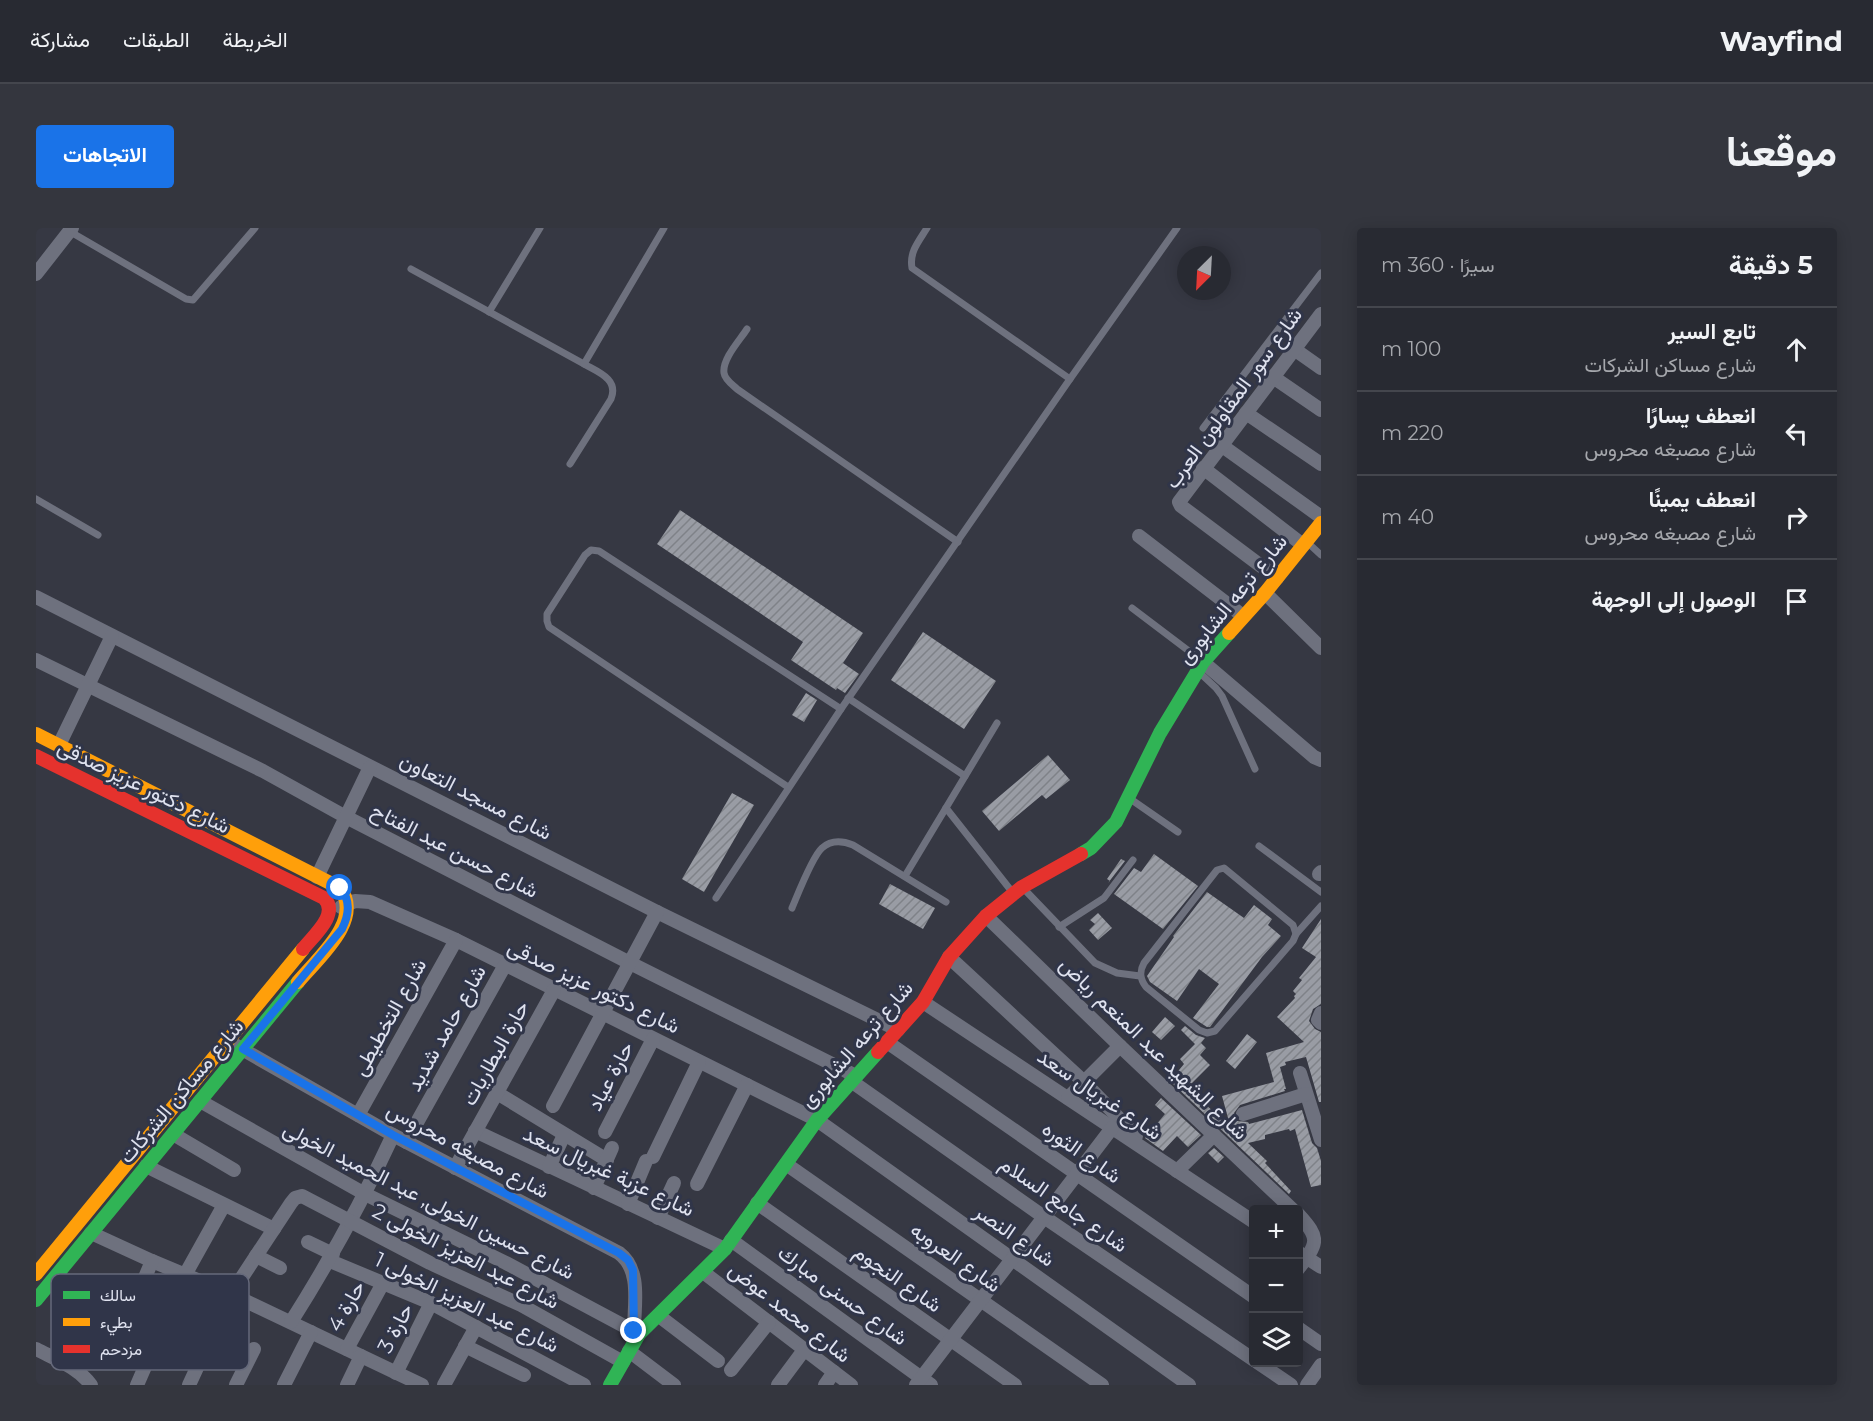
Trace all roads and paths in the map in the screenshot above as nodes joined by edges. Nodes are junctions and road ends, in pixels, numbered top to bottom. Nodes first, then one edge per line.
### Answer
1 (255, 228) edge
2 (540, 228) edge
3 (664, 228) edge
4 (927, 228) edge
5 (1177, 228) edge
6 (70, 230) edge
7 (411, 269) dead end
8 (1321, 273) edge
9 (36, 274) edge
10 (489, 312) junction
11 (1321, 314) edge
12 (747, 329) dead end
13 (1308, 331) junction
14 (1321, 339) edge
15 (1294, 349) junction
16 (584, 364) junction
17 (1321, 368) edge
18 (1273, 377) junction
19 (1070, 379) junction
20 (1321, 410) edge
21 (1246, 413) junction
22 (1203, 428) dead end
23 (1221, 445) junction
24 (570, 464) dead end
25 (1321, 464) edge
26 (1203, 468) junction
27 (36, 499) edge
28 (1321, 517) edge
29 (1321, 523) edge
30 (98, 535) dead end
31 (1139, 536) dead end
32 (958, 542) junction
33 (1305, 544) junction
34 (1321, 555) edge
35 (1277, 578) junction
36 (1265, 593) junction
37 (36, 597) edge
38 (1132, 608) dead end
39 (1243, 616) junction
40 (112, 636) junction
41 (1320, 645) edge
42 (36, 660) edge
43 (1201, 667) junction
44 (87, 685) junction
45 (848, 698) junction
46 (841, 709) junction
47 (996, 723) dead end
48 (36, 734) edge
49 (59, 745) junction
50 (36, 756) edge
51 (1321, 760) edge
52 (370, 767) junction
53 (1255, 769) dead end
54 (965, 776) junction
55 (788, 787) junction
56 (1129, 798) junction
57 (946, 808) junction
58 (346, 817) junction
59 (1178, 832) dead end
60 (1259, 846) dead end
61 (1133, 860) dead end
62 (905, 876) junction
63 (317, 877) junction
64 (1018, 890) junction
65 (1321, 892) edge
66 (716, 898) dead end
67 (946, 902) dead end
68 (348, 903) junction
69 (1321, 906) edge
70 (792, 908) dead end
71 (657, 912) junction
72 (329, 916) junction
73 (986, 916) junction
74 (1059, 927) junction
75 (1296, 934) junction
76 (456, 940) junction
77 (949, 957) junction
78 (630, 963) junction
79 (505, 965) junction
80 (1140, 976) junction
81 (554, 990) junction
82 (923, 1002) junction
83 (602, 1014) junction
84 (897, 1030) junction
85 (653, 1039) junction
86 (226, 1040) junction
87 (887, 1042) junction
88 (1120, 1046) junction
89 (243, 1049) junction
90 (699, 1062) junction
91 (1300, 1073) dead end
92 (854, 1079) junction
93 (1084, 1082) junction
94 (747, 1085) junction
95 (496, 1093) junction
96 (1306, 1094) junction
97 (1068, 1098) junction
98 (200, 1101) junction
99 (553, 1106) dead end
100 (1243, 1114) dead end
101 (358, 1115) junction
102 (817, 1120) junction
103 (1112, 1128) junction
104 (475, 1131) junction
105 (604, 1132) dead end
106 (173, 1134) junction
107 (393, 1135) junction
108 (564, 1135) junction
109 (1214, 1135) junction
110 (1321, 1140) edge
111 (406, 1142) junction
112 (1153, 1155) junction
113 (786, 1164) junction
114 (146, 1166) junction
115 (549, 1167) junction
116 (455, 1168) junction
117 (234, 1170) dead end
118 (1177, 1171) junction
119 (1076, 1174) junction
120 (674, 1183) dead end
121 (696, 1184) dead end
122 (594, 1188) junction
123 (365, 1194) junction
124 (757, 1203) junction
125 (628, 1204) junction
126 (224, 1205) junction
127 (1289, 1205) edge
128 (1303, 1216) edge
129 (1044, 1217) junction
130 (658, 1218) junction
131 (1249, 1219) edge
132 (351, 1222) junction
133 (1317, 1225) edge
134 (274, 1229) junction
135 (91, 1233) junction
136 (308, 1242) dead end
137 (728, 1244) junction
138 (256, 1256) junction
139 (331, 1257) junction
140 (1303, 1257) edge
141 (1012, 1259) junction
142 (1303, 1260) edge
143 (152, 1262) junction
144 (1321, 1267) edge
145 (279, 1268) dead end
146 (59, 1272) joint
147 (703, 1272) junction
148 (36, 1274) edge
149 (61, 1274) edge
150 (147, 1274) edge
151 (182, 1274) edge
152 (186, 1274) edge
153 (244, 1274) edge
154 (51, 1282) edge
155 (383, 1282) junction
156 (1249, 1294) edge
157 (36, 1300) edge
158 (981, 1300) junction
159 (249, 1302) edge
160 (431, 1303) junction
161 (659, 1316) junction
162 (291, 1322) junction
163 (769, 1322) junction
164 (476, 1327) junction
165 (1303, 1331) edge
166 (311, 1332) junction
167 (637, 1333) junction
168 (950, 1341) junction
169 (1321, 1344) edge
170 (465, 1346) junction
171 (254, 1348) dead end
172 (36, 1349) edge
173 (347, 1349) junction
174 (804, 1350) junction
175 (361, 1356) junction
176 (51, 1357) edge
177 (534, 1357) junction
178 (626, 1357) junction
179 (1249, 1357) edge
180 (249, 1358) edge
181 (718, 1361) dead end
182 (1321, 1365) edge
183 (1264, 1367) edge
184 (74, 1370) edge
185 (144, 1370) edge
186 (196, 1370) edge
187 (243, 1370) edge
188 (731, 1370) dead end
189 (834, 1372) junction
190 (396, 1373) junction
191 (522, 1380) edge
192 (923, 1383) edge
193 (91, 1385) edge
194 (137, 1385) edge
195 (189, 1385) edge
196 (236, 1385) edge
197 (284, 1385) edge
198 (347, 1385) edge
199 (422, 1385) edge
200 (444, 1385) edge
201 (584, 1385) edge
202 (610, 1385) edge
203 (674, 1385) edge
204 (778, 1385) edge
205 (825, 1385) edge
206 (851, 1385) edge
207 (1015, 1385) edge
208 (1102, 1385) edge
209 (1189, 1385) edge
210 (1291, 1385) edge
211 (1307, 1385) edge

1 - 6 lane
2 - 10 lane
3 - 16 lane
4 - 19 lane
5 - 19 lane
6 - 9 street
7 - 10 lane
8 - 22 lane
10 - 16 lane
11 - 13 street, شارع سور المقاولون العرب
12 - 32 lane
13 - 14 street
13 - 15 street, شارع سور المقاولون العرب
15 - 17 street
15 - 18 street, شارع سور المقاولون العرب
16 - 24 lane
18 - 20 street
18 - 21 street, شارع سور المقاولون العرب
19 - 32 lane
21 - 23 street, شارع سور المقاولون العرب
21 - 25 street
23 - 26 street, شارع سور المقاولون العرب
23 - 28 street
26 - 33 street
26 - 35 street, شارع سور المقاولون العرب
27 - 30 lane
29 - 33 street, شارع ترعه الشابورى
31 - 39 street
32 - 45 lane
33 - 34 lane
33 - 35 street, شارع ترعه الشابورى
35 - 36 street, شارع ترعه الشابورى
36 - 39 street, شارع ترعه الشابورى
36 - 41 street
37 - 40 street, شارع مسجد التعاون
38 - 43 lane
39 - 43 street, شارع ترعه الشابورى
40 - 44 street
40 - 52 street, شارع مسجد التعاون
42 - 44 street, شارع حسن عبد الفتاح
43 - 51 street
43 - 53 lane
43 - 56 street, شارع ترعه الشابورى
44 - 49 street
44 - 58 street, شارع حسن عبد الفتاح
45 - 46 lane
45 - 54 lane
46 - 55 lane
46 - 55 lane
47 - 54 lane
48 - 49 street, شارع دكتور عزيز صدقى
49 - 63 street, شارع دكتور عزيز صدقى
50 - 72 street, شارع دكتور عزيز صدقى
52 - 58 street
52 - 71 street, شارع مسجد التعاون
54 - 57 lane
55 - 66 lane
56 - 59 lane
56 - 64 street, شارع ترعه الشابورى
57 - 62 lane
57 - 64 lane
58 - 63 street
58 - 78 street, شارع حسن عبد الفتاح
60 - 65 lane
61 - 74 lane
62 - 67 lane
62 - 70 lane
63 - 68 street, شارع دكتور عزيز صدقى
64 - 73 street, شارع ترعه الشابورى
64 - 74 lane
68 - 72 street
68 - 76 street, شارع دكتور عزيز صدقى
68 - 89 street, شارع مساكن الشركات
69 - 75 lane
71 - 78 street
71 - 84 street, شارع مسجد التعاون
72 - 86 street, شارع مساكن الشركات
73 - 77 street, شارع ترعه الشابورى
73 - 88 street, شارع الشهيد عبد المنعم رياض
74 - 80 lane
75 - 80 lane
75 - 80 lane
76 - 79 street, شارع دكتور عزيز صدقى
76 - 101 street, شارع التخطيطى
77 - 82 street, شارع ترعه الشابورى
77 - 93 street
78 - 83 street
78 - 92 street, شارع حسن عبد الفتاح
79 - 81 street, شارع دكتور عزيز صدقى
79 - 111 street, شارع حامد شديد
81 - 83 street, شارع دكتور عزيز صدقى
81 - 95 street, حارة البطاريات
82 - 84 street, شارع ترعه الشابورى
82 - 97 street, شارع غبريال سعد
83 - 85 street, شارع دكتور عزيز صدقى
83 - 99 street
84 - 87 street, شارع ترعه الشابورى
85 - 90 street, شارع دكتور عزيز صدقى
85 - 105 street, حارة عياد
86 - 89 street, شارع مصبغه محروس
86 - 148 street, شارع مساكن الشركات
87 - 92 street, شارع ترعه الشابورى
87 - 119 street, شارع الثوره
88 - 93 street
88 - 109 street, شارع الشهيد عبد المنعم رياض
89 - 98 street, شارع مساكن الشركات
89 - 101 street, شارع مصبغه محروس
90 - 94 street, شارع دكتور عزيز صدقى
90 - 125 street
91 - 96 street
92 - 102 street, شارع ترعه الشابورى
92 - 129 street, شارع جامع السلام
93 - 97 street
93 - 112 street
94 - 102 street, شارع دكتور عزيز صدقى
94 - 121 street
95 - 104 street, حارة البطاريات
95 - 108 street
96 - 100 street
96 - 110 street
97 - 103 street, شارع غبريال سعد
98 - 106 street, شارع مساكن الشركات
98 - 123 street, شارع حسين الخولى, عبد الحميد الخولى
101 - 107 street, شارع مصبغه محروس
102 - 113 street, شارع ترعه الشابورى
102 - 141 street, شارع النصر
103 - 112 street, شارع غبريال سعد
103 - 119 street
104 - 115 street, شارع عزبة غبريال سعد
104 - 116 street, حارة البطاريات
106 - 114 street, شارع مساكن الشركات
106 - 117 street
107 - 111 street, شارع مصبغه محروس
107 - 123 street
108 - 115 street
108 - 122 street
109 - 118 street
109 - 127 street, شارع الشهيد عبد المنعم رياض
111 - 116 street, شارع مصبغه محروس
112 - 118 street, شارع غبريال سعد
113 - 124 street, شارع ترعه الشابورى
113 - 158 street, شارع العروبه
114 - 126 street
114 - 135 street, شارع مساكن الشركات
115 - 122 street, شارع عزبة غبريال سعد
116 - 167 street, شارع مصبغه محروس
118 - 131 street, شارع غبريال سعد
119 - 129 street
119 - 156 street, شارع الثوره
120 - 130 street
122 - 125 street, شارع عزبة غبريال سعد
123 - 132 street
123 - 167 street, شارع حسين الخولى, عبد الحميد الخولى
124 - 137 street, شارع ترعه الشابورى
124 - 168 street, شارع النجوم
125 - 130 street, شارع عزبة غبريال سعد
126 - 134 street
126 - 152 street
128 - 133 street
129 - 141 street
129 - 179 street, شارع جامع السلام
130 - 137 street, شارع عزبة غبريال سعد
132 - 134 street, شارع عبد العزيز الخولى 2
132 - 139 street
132 - 178 street, شارع عبد العزيز الخولى 2
133 - 140 street
134 - 138 street
135 - 143 street
135 - 146 street, شارع مساكن الشركات
136 - 139 street, شارع عبد العزيز الخولى 1
137 - 147 street, شارع ترعه الشابورى
137 - 192 street, شارع حسنى مبارك
138 - 145 street
138 - 153 street
139 - 155 street, شارع عبد العزيز الخولى 1
139 - 162 street
141 - 158 street
141 - 209 street, شارع النصر
142 - 144 street
143 - 150 street
143 - 151 street
146 - 149 lane
147 - 161 street, شارع ترعه الشابورى
147 - 163 street, شارع محمد عوض
154 - 157 street, شارع مساكن الشركات
155 - 160 street, شارع عبد العزيز الخولى 1
155 - 173 street, حارة 4
158 - 168 street
158 - 208 street, شارع العروبه
159 - 162 street
160 - 164 street, شارع عبد العزيز الخولى 1
160 - 190 street, حارة 3
161 - 167 street, شارع ترعه الشابورى
161 - 181 street
162 - 166 street
163 - 174 street, شارع محمد عوض
163 - 188 street
164 - 170 street
164 - 177 street, شارع عبد العزيز الخولى 1
165 - 169 street
166 - 173 street
166 - 197 street
167 - 178 street, شارع ترعه الشابورى
168 - 192 street
168 - 207 street, شارع النجوم
170 - 191 street
170 - 200 street
171 - 180 street
172 - 176 street
173 - 175 street
174 - 189 street, شارع محمد عوض
174 - 204 street
175 - 190 street
175 - 198 street
177 - 191 street
177 - 201 street, شارع عبد العزيز الخولى 1
178 - 202 street, شارع ترعه الشابورى
178 - 203 street, شارع عبد العزيز الخولى 2
182 - 211 street
183 - 210 street
184 - 193 street
185 - 194 street
186 - 195 street
187 - 196 street
189 - 205 street
189 - 206 street, شارع محمد عوض
190 - 199 street

